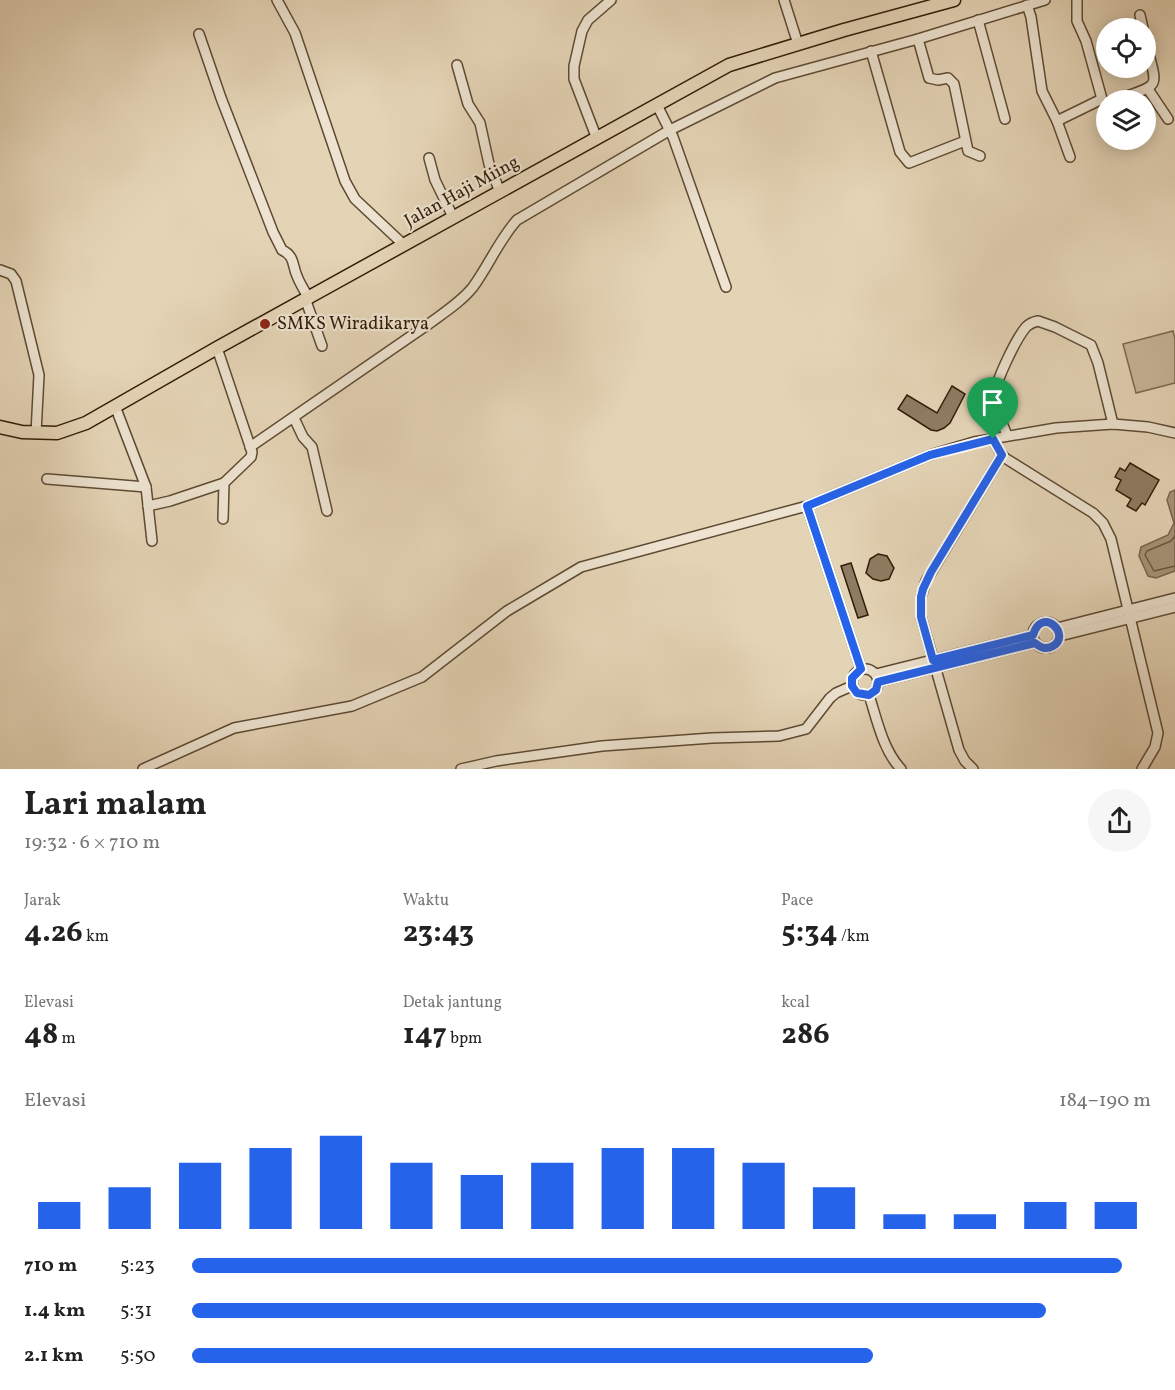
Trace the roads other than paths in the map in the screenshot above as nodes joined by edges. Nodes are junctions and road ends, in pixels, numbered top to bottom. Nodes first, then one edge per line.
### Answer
1 (277, 0) edge
2 (611, 0) edge
3 (784, 0) edge
4 (954, 0) edge
5 (1045, 0) edge
6 (1077, 0) edge
7 (1027, 5) junction
8 (1140, 15) dead end
9 (1141, 18) edge
10 (978, 20) junction
11 (200, 34) dead end
12 (918, 39) junction
13 (798, 44) junction
14 (871, 51) junction
15 (457, 65) dead end
16 (1156, 78) edge
17 (1148, 89) junction
18 (1103, 90) edge
19 (1145, 90) edge
20 (657, 105) junction
21 (1096, 106) edge
22 (1005, 119) dead end
23 (1168, 119) dead end
24 (1058, 122) junction
25 (670, 130) junction
26 (597, 139) junction
27 (965, 141) junction
28 (980, 156) dead end
29 (1070, 157) dead end
30 (429, 158) dead end
31 (500, 192) junction
32 (453, 217) junction
33 (405, 245) junction
34 (0, 270) edge
35 (726, 287) dead end
36 (307, 300) junction
37 (322, 346) dead end
38 (217, 348) junction
39 (115, 406) junction
40 (294, 418) junction
41 (1113, 424) junction
42 (0, 428) edge
43 (36, 433) junction
44 (1175, 433) edge
45 (1007, 436) junction
46 (993, 439) junction
47 (250, 447) junction
48 (1002, 455) junction
49 (47, 479) dead end
50 (224, 483) junction
51 (147, 488) junction
52 (148, 506) junction
53 (807, 506) junction
54 (327, 511) dead end
55 (223, 519) dead end
56 (152, 541) dead end
57 (1175, 598) edge
58 (1175, 607) edge
59 (1130, 614) junction
60 (1058, 632) junction
61 (1034, 639) junction
62 (934, 665) junction
63 (861, 669) junction
64 (877, 678) junction
65 (852, 686) junction
66 (869, 695) junction
67 (143, 769) edge
68 (461, 769) edge
69 (901, 769) edge
70 (973, 769) edge
71 (1142, 769) edge

1 - 33 street
2 - 26 street
3 - 13 street
4 - 13 main road, Jalan Haji Miing
5 - 7 street
6 - 18 street
7 - 10 street
7 - 24 street
8 - 9 street
10 - 12 street
10 - 22 street
11 - 36 street
12 - 14 street
12 - 27 street
13 - 20 main road, Jalan Haji Miing
14 - 25 street
14 - 27 street
15 - 31 street
16 - 17 street
17 - 19 street
17 - 23 street
20 - 25 street
20 - 26 main road, Jalan Haji Miing
21 - 24 street
24 - 29 street
25 - 35 street
25 - 40 street
26 - 31 main road, Jalan Haji Miing
27 - 28 street
30 - 32 street
31 - 32 main road, Jalan Haji Miing
32 - 33 main road, Jalan Haji Miing
33 - 36 main road, Jalan Haji Miing
34 - 43 street
36 - 37 street
36 - 38 main road, Jalan Haji Miing
38 - 39 main road, Jalan Haji Miing
38 - 47 street
39 - 43 main road, Jalan Haji Miing
39 - 51 street
40 - 47 street
40 - 54 street
41 - 44 street
41 - 45 street
41 - 45 street
42 - 43 main road, Jalan Haji Miing
45 - 46 street
46 - 48 street
46 - 53 street
47 - 50 street
48 - 59 street
48 - 62 street
49 - 51 street
50 - 52 street
50 - 55 street
51 - 52 street
52 - 56 street
53 - 63 street
53 - 67 street
57 - 59 street
58 - 59 street
59 - 60 street
59 - 71 street
60 - 61 street
60 - 61 street
61 - 62 street
62 - 64 street
62 - 70 street
63 - 64 street
63 - 65 street
64 - 66 street
65 - 66 street
65 - 68 street
66 - 69 street

